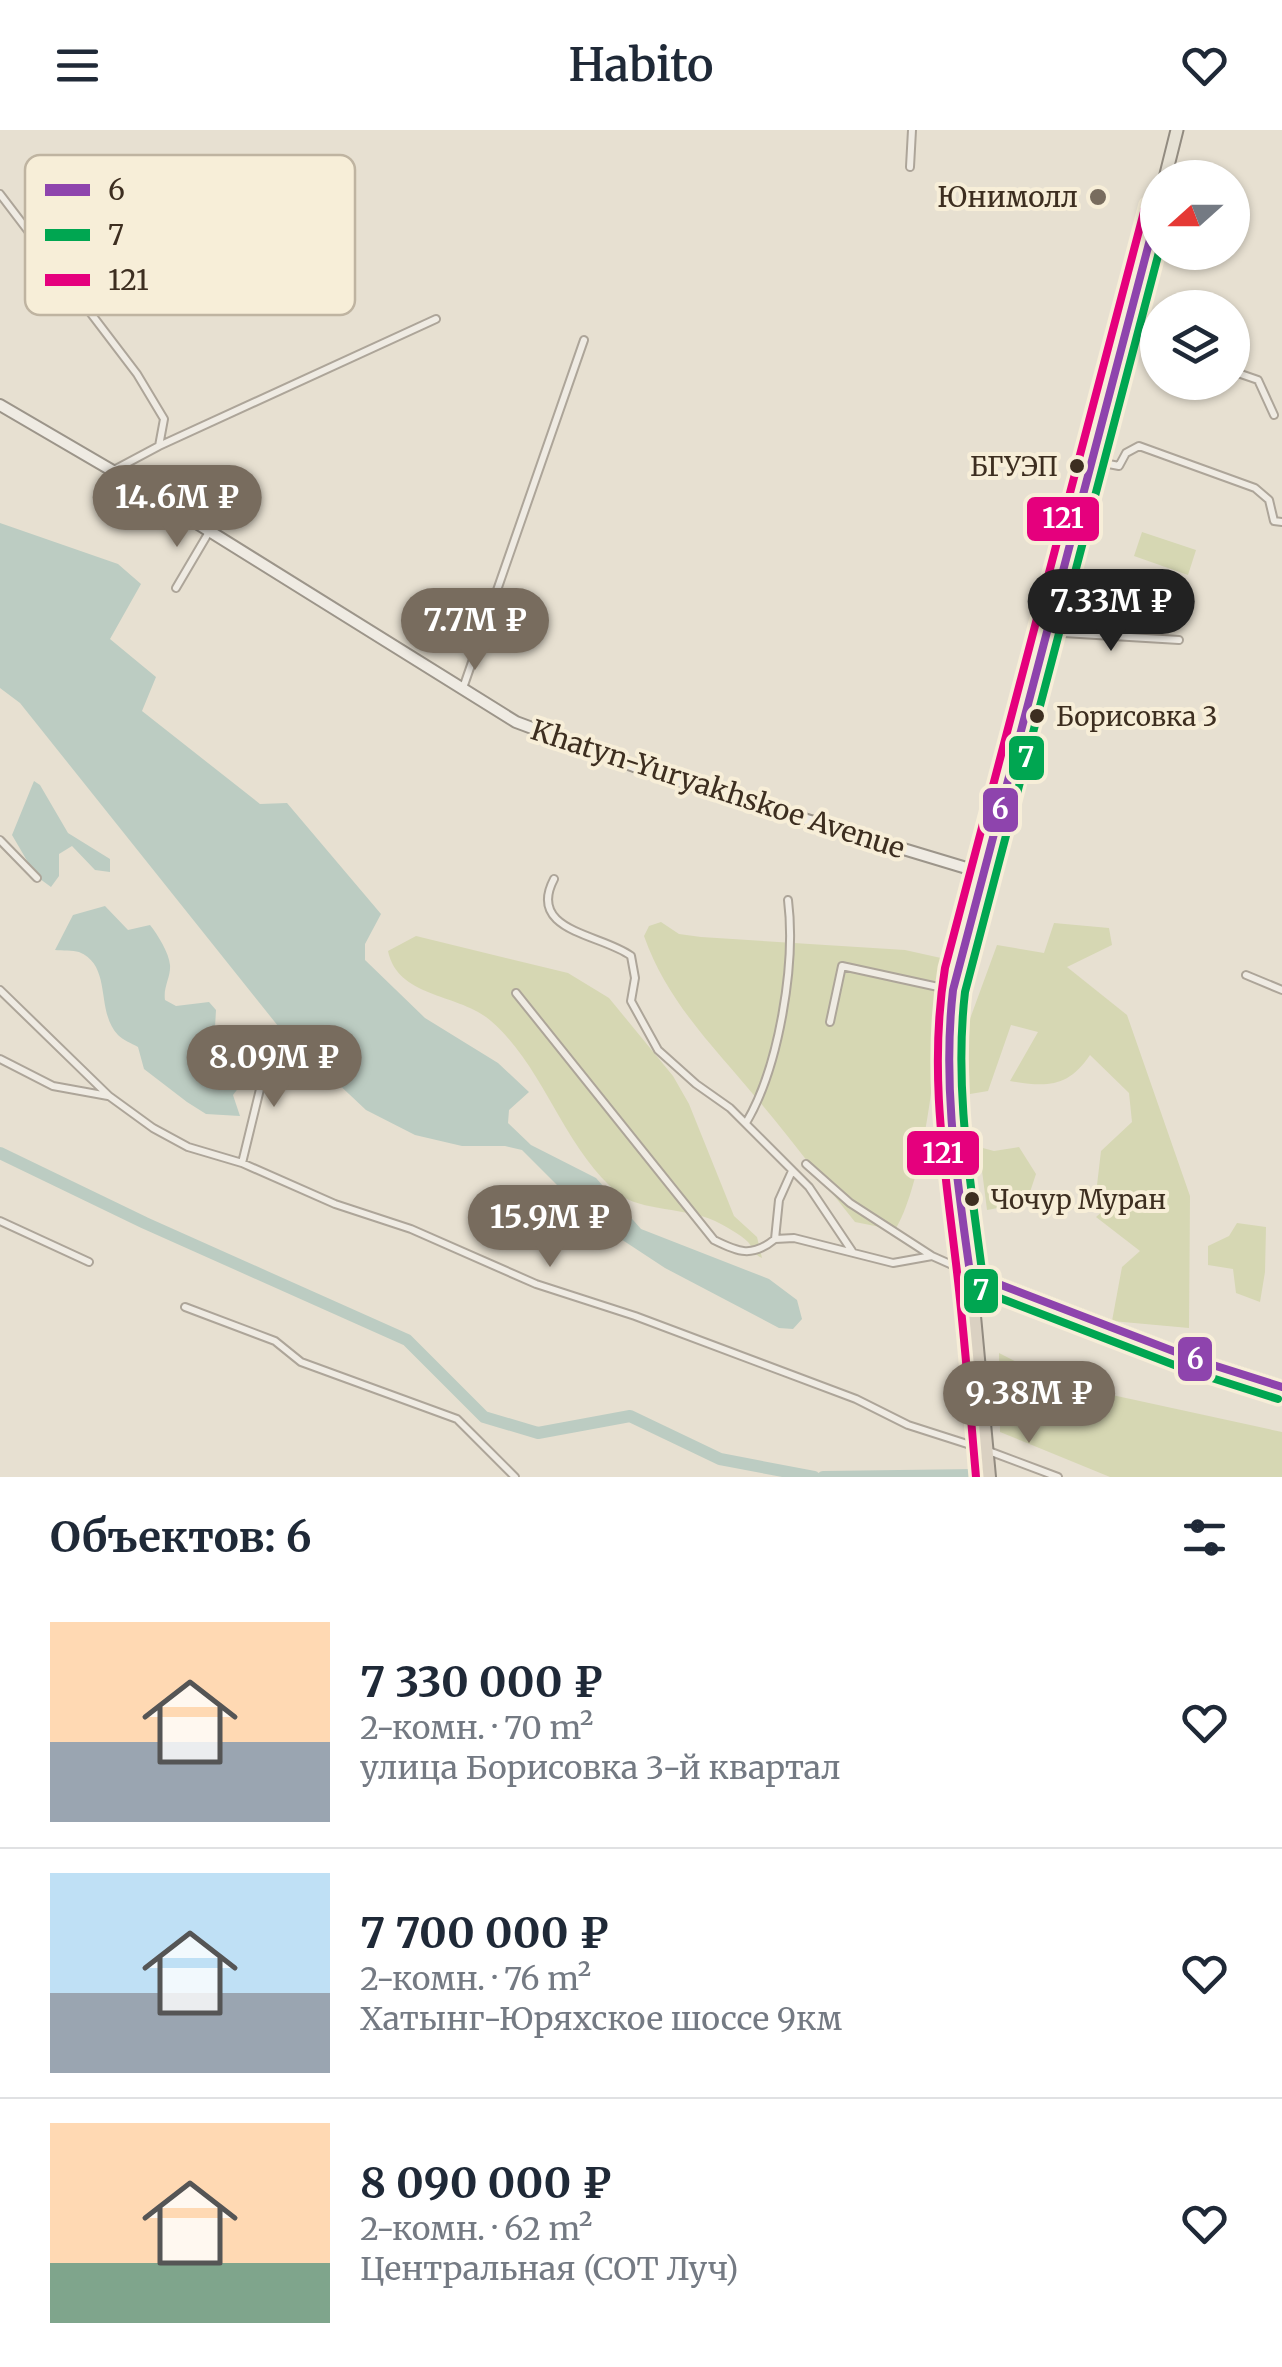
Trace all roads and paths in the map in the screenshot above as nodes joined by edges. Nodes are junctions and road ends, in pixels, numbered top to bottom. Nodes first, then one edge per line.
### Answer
1 (912, 130) edge
2 (1178, 130) edge
3 (1170, 160) edge
4 (910, 167) dead end
5 (0, 194) edge
6 (25, 227) edge
7 (1141, 270) edge
8 (92, 315) edge
9 (436, 319) dead end
10 (584, 340) dead end
11 (1122, 342) junction
12 (1140, 346) edge
13 (1250, 377) edge
14 (0, 405) edge
15 (1274, 415) dead end
16 (159, 446) junction
17 (1091, 460) junction
18 (113, 471) junction
19 (1282, 522) edge
20 (210, 531) junction
21 (176, 588) dead end
22 (1046, 632) junction
23 (1179, 640) dead end
24 (462, 689) junction
25 (0, 840) edge
26 (983, 873) junction
27 (37, 878) dead end
28 (554, 879) dead end
29 (788, 900) dead end
30 (1246, 975) dead end
31 (0, 990) edge
32 (953, 990) junction
33 (1282, 990) edge
34 (516, 992) dead end
35 (830, 1022) dead end
36 (0, 1059) edge
37 (250, 1063) dead end
38 (109, 1096) junction
39 (746, 1123) junction
40 (242, 1163) junction
41 (806, 1164) dead end
42 (792, 1171) junction
43 (0, 1221) edge
44 (774, 1239) junction
45 (852, 1251) junction
46 (932, 1256) junction
47 (89, 1262) dead end
48 (970, 1273) junction
49 (185, 1306) dead end
50 (1282, 1387) edge
51 (986, 1450) junction
52 (515, 1477) edge
53 (989, 1477) edge
54 (1058, 1477) edge

1 - 4 street
2 - 3 main road
5 - 6 street
7 - 11 main road
8 - 16 street
9 - 16 street
10 - 24 street
11 - 12 street
11 - 17 main road
13 - 15 street
14 - 18 main road, Khatyn-Yuryakhskoe Avenue
16 - 18 street
17 - 19 street
17 - 22 main road
18 - 20 main road, Khatyn-Yuryakhskoe Avenue
20 - 21 street
20 - 24 main road, Khatyn-Yuryakhskoe Avenue
22 - 23 street
22 - 26 main road
24 - 26 main road, Khatyn-Yuryakhskoe Avenue
25 - 27 street
26 - 32 main road
28 - 39 street
29 - 39 street
30 - 33 street
31 - 38 street
32 - 35 street
32 - 48 main road
34 - 44 street
36 - 38 street
37 - 40 street
38 - 40 street
39 - 42 street
40 - 51 street
41 - 46 street
42 - 44 street
42 - 45 street
43 - 47 street
44 - 45 street
45 - 46 street
46 - 48 street
48 - 50 main road
48 - 51 highway
49 - 52 street
51 - 53 highway
51 - 54 street

